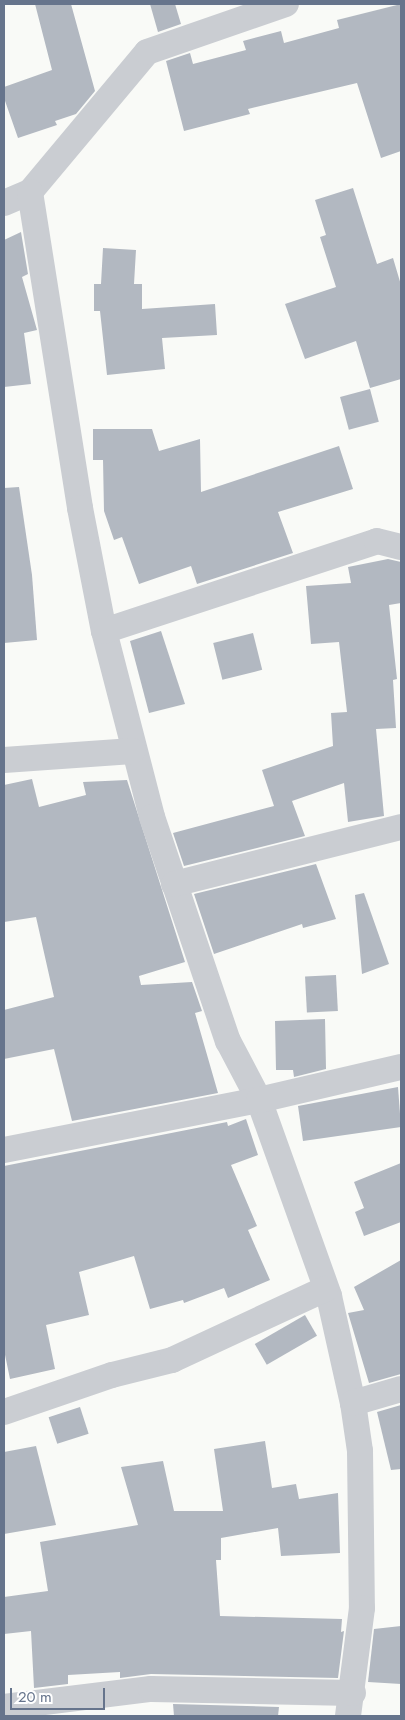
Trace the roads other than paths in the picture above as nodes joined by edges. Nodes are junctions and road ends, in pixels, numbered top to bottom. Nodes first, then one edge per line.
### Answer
1 (286, 4) edge
2 (30, 192) junction
3 (4, 203) edge
4 (401, 547) edge
5 (104, 631) junction
6 (133, 751) junction
7 (4, 760) edge
8 (401, 827) edge
9 (174, 884) junction
10 (401, 1067) edge
11 (259, 1100) junction
12 (4, 1150) edge
13 (325, 1289) junction
14 (401, 1390) edge
15 (353, 1403) junction
16 (4, 1412) edge
17 (350, 1705) edge
18 (4, 1707) edge

1 - 2 street
2 - 3 street
2 - 5 street
4 - 5 street
5 - 6 street
6 - 7 street
6 - 9 street
8 - 9 street
9 - 11 street
10 - 11 street
11 - 12 street
11 - 13 street
13 - 15 street
13 - 16 street
14 - 15 street
15 - 17 street
17 - 18 street

